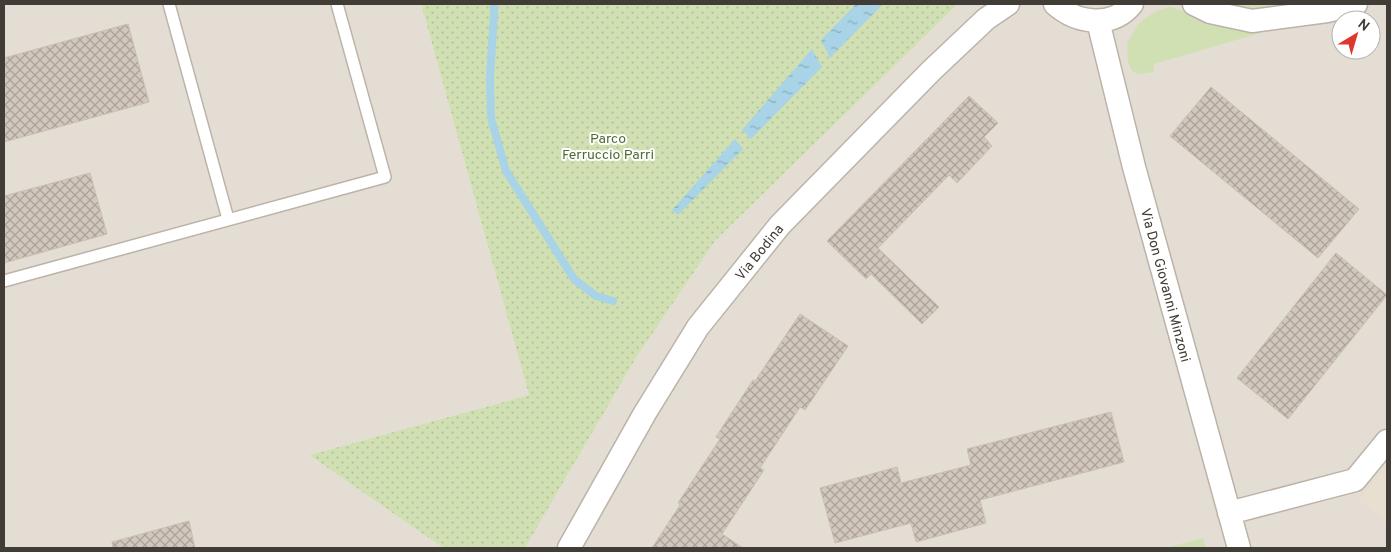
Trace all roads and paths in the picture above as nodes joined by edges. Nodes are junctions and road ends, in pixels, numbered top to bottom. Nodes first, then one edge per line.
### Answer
1 (169, 4) edge
2 (337, 4) edge
3 (1008, 4) edge
4 (1055, 4) edge
5 (1132, 4) edge
6 (1194, 4) edge
7 (1356, 4) edge
8 (1098, 21) junction
9 (228, 219) junction
10 (4, 281) edge
11 (1387, 441) edge
12 (1229, 513) junction
13 (569, 548) edge
14 (1238, 548) edge

1 - 9 lane
2 - 9 lane
3 - 13 street, Via Bodina
4 - 8 street
5 - 8 street
6 - 7 street
8 - 12 street, Via Don Giovanni Minzoni
9 - 10 lane
11 - 12 street
12 - 14 street, Via Don Giovanni Minzoni

